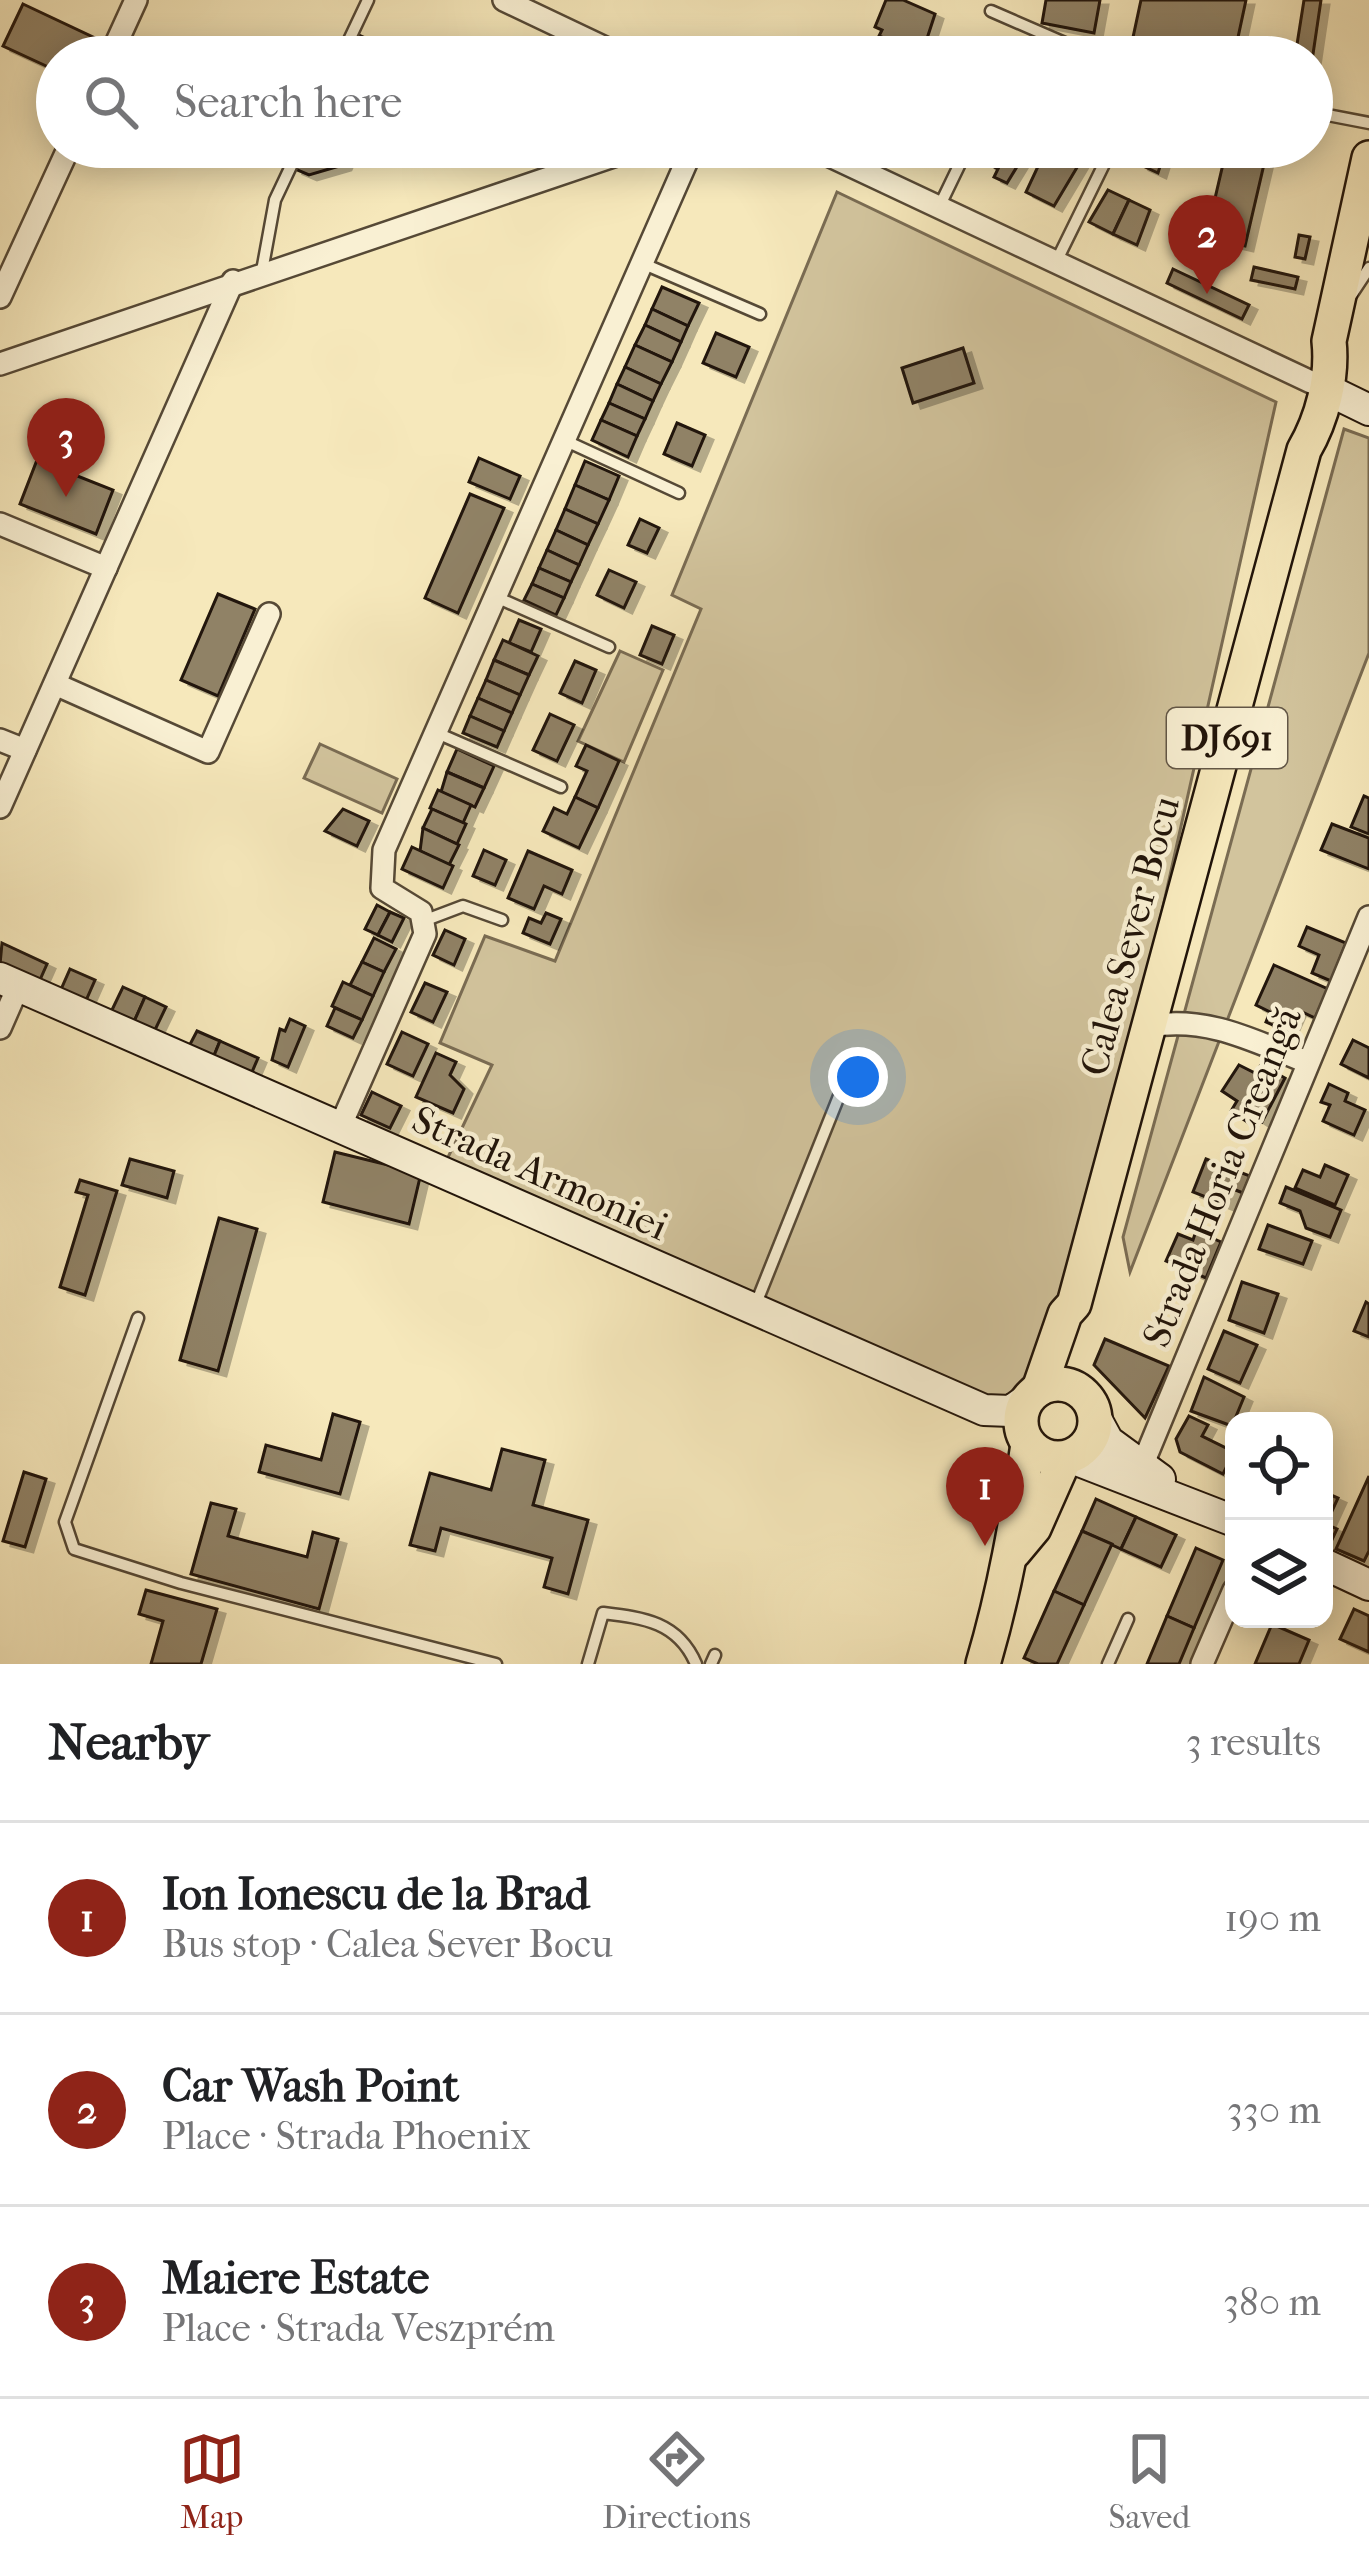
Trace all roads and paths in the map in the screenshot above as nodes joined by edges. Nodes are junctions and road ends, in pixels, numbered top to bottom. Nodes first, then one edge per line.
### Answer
1 (136, 0) edge
2 (368, 0) edge
3 (504, 0) edge
4 (992, 11) dead end
5 (120, 36) edge
6 (351, 36) edge
7 (580, 36) edge
8 (1049, 36) edge
9 (1333, 116) edge
10 (1369, 123) edge
11 (1369, 158) edge
12 (59, 168) edge
13 (290, 168) edge
14 (576, 168) edge
15 (685, 168) edge
16 (860, 168) edge
17 (958, 168) edge
18 (1102, 168) edge
19 (940, 203) junction
20 (1058, 258) junction
21 (644, 264) junction
22 (1369, 268) edge
23 (262, 271) junction
24 (233, 281) junction
25 (0, 298) edge
26 (760, 314) dead end
27 (1331, 331) junction
28 (0, 364) edge
29 (1318, 385) junction
30 (1369, 410) edge
31 (566, 441) junction
32 (679, 493) dead end
33 (0, 524) edge
34 (106, 568) junction
35 (496, 597) junction
36 (269, 614) dead end
37 (609, 647) dead end
38 (55, 684) junction
39 (436, 732) junction
40 (0, 740) edge
41 (25, 750) junction
42 (561, 787) dead end
43 (0, 807) edge
44 (1369, 917) edge
45 (426, 920) junction
46 (502, 920) dead end
47 (9, 982) edge
48 (1150, 1026) junction
49 (0, 1028) edge
50 (1307, 1062) junction
51 (850, 1071) dead end
52 (340, 1127) junction
53 (1074, 1304) junction
54 (754, 1310) junction
55 (138, 1318) dead end
56 (1034, 1393) junction
57 (1088, 1404) junction
58 (1028, 1444) junction
59 (1067, 1457) junction
60 (1142, 1466) junction
61 (1184, 1497) junction
62 (1232, 1520) edge
63 (1014, 1552) junction
64 (1333, 1568) edge
65 (1369, 1584) edge
66 (1225, 1611) edge
67 (1128, 1619) dead end
68 (496, 1664) edge
69 (588, 1664) edge
70 (695, 1664) edge
71 (983, 1664) edge
72 (1108, 1664) edge
73 (1202, 1664) edge

1 - 5 street
2 - 6 lane
3 - 7 street
4 - 8 lane
9 - 10 lane
11 - 27 main road, DJ691
12 - 25 street
13 - 23 lane
14 - 23 street
15 - 21 street
16 - 19 street
17 - 19 lane
18 - 20 lane
19 - 20 street
20 - 29 street
21 - 26 lane
21 - 31 street
22 - 27 lane
23 - 24 street
24 - 28 street
24 - 34 street
27 - 29 main road, DJ691
29 - 30 street
29 - 48 main road, Calea Sever Bocu / DJ691
31 - 32 lane
31 - 35 street
33 - 34 street
34 - 38 street
35 - 37 lane
35 - 39 street
36 - 38 street
38 - 41 street
39 - 42 lane
39 - 45 street
40 - 41 street
41 - 43 street
44 - 50 street, Strada Horia Creangă
45 - 46 lane
45 - 52 street
47 - 49 street, Strada Armoniei
47 - 52 street, Strada Armoniei
48 - 50 street
48 - 53 main road, Calea Sever Bocu / DJ691
50 - 60 street, Strada Horia Creangă
51 - 54 lane
52 - 54 street, Strada Armoniei
53 - 56 main road, Calea Sever Bocu / DJ691
53 - 57 main road, Calea Sever Bocu / DJ691
54 - 56 street, Strada Armoniei
55 - 68 lane
56 - 57 main road
56 - 58 main road, DJ691
57 - 59 main road, DJ691
57 - 60 street
58 - 59 main road
58 - 63 main road, DJ691
59 - 61 street
59 - 63 main road, DJ691
60 - 61 street
61 - 62 street
63 - 71 main road, DJ691
64 - 65 street
66 - 73 street
67 - 72 lane
69 - 70 lane

